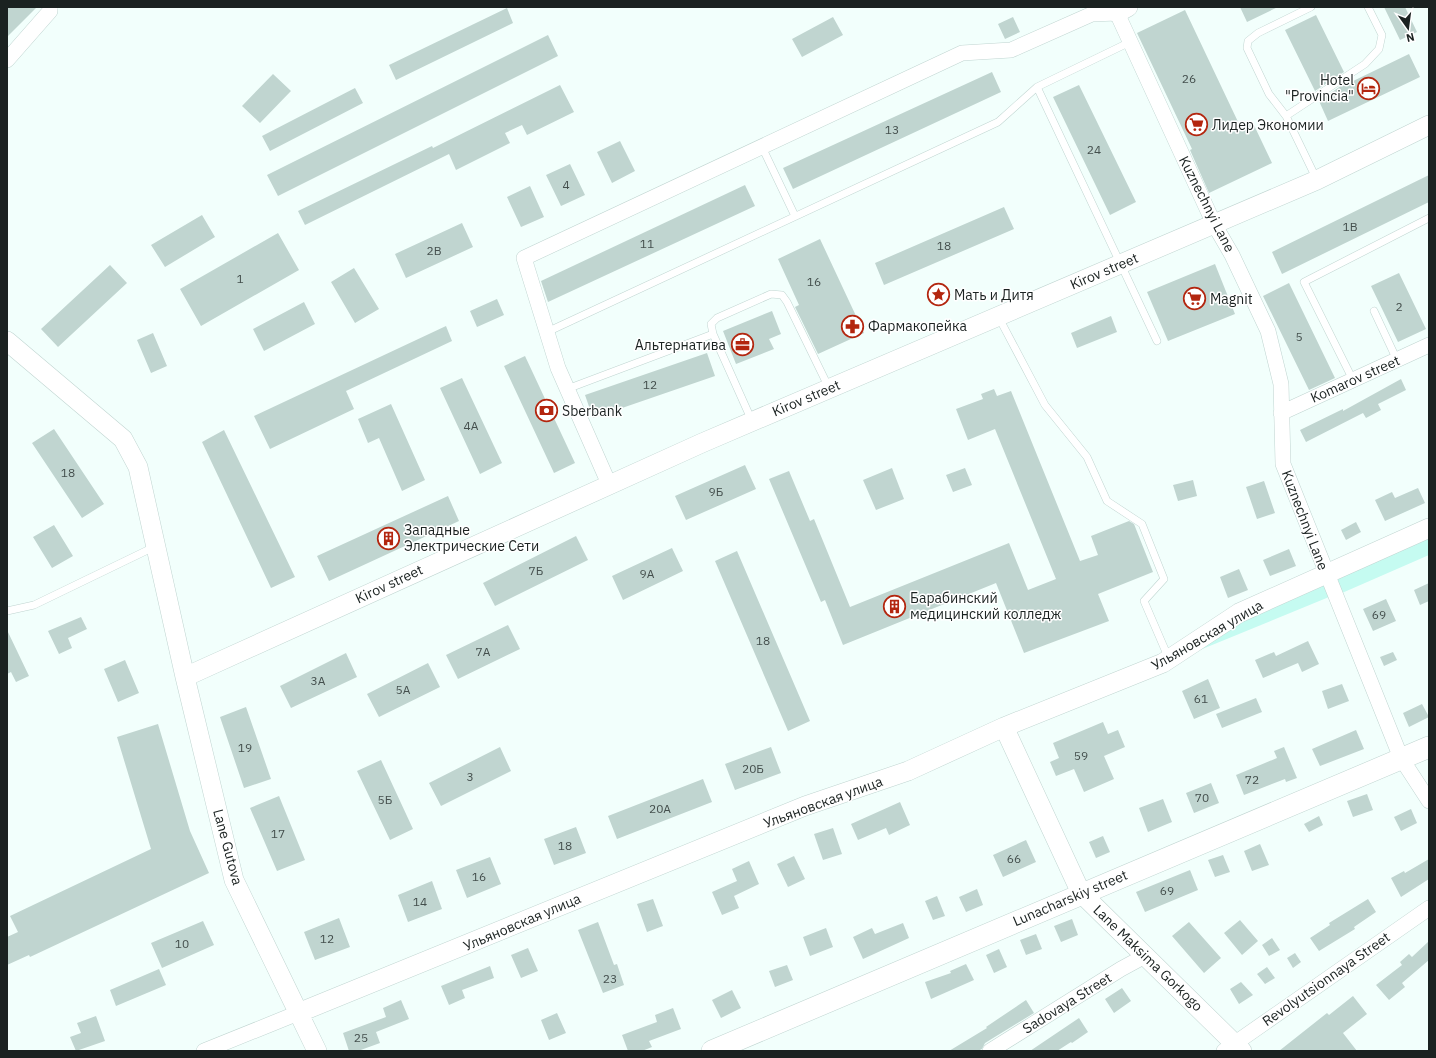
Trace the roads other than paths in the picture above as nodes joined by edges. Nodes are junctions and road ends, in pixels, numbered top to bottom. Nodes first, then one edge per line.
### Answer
1 (1311, 7) edge
2 (1368, 7) edge
3 (1122, 10) edge
4 (50, 11) dead end
5 (1130, 42) junction
6 (7, 60) edge
7 (1037, 87) junction
8 (1286, 116) junction
9 (1429, 125) edge
10 (762, 146) junction
11 (1317, 180) junction
12 (794, 216) junction
13 (1429, 218) edge
14 (1214, 224) junction
15 (1120, 264) junction
16 (1374, 311) dead end
17 (998, 316) junction
18 (547, 332) junction
19 (713, 334) junction
20 (7, 341) edge
21 (1157, 341) dead end
22 (1429, 345) edge
23 (1397, 360) junction
24 (1353, 380) junction
25 (829, 388) junction
26 (568, 389) junction
27 (1281, 413) junction
28 (752, 421) junction
29 (609, 484) junction
30 (1429, 528) edge
31 (156, 546) junction
32 (1326, 573) junction
33 (7, 611) edge
34 (1169, 659) junction
35 (185, 678) junction
36 (1004, 727) junction
37 (1429, 747) edge
38 (1401, 758) junction
39 (1429, 800) edge
40 (1081, 893) junction
41 (1429, 908) edge
42 (1145, 956) junction
43 (298, 1013) junction
44 (1234, 1048) edge
45 (204, 1051) edge
46 (317, 1051) edge
47 (712, 1051) edge
48 (990, 1051) edge

1 - 8 lane
2 - 8 lane
3 - 5 street, Kuznechnyi Lane
3 - 10 street
4 - 6 street
5 - 7 lane
5 - 14 street, Kuznechnyi Lane
7 - 12 lane
7 - 15 lane
8 - 11 lane
9 - 11 street, Kirov street
10 - 12 lane
10 - 18 street
11 - 14 street, Kirov street
12 - 18 lane
13 - 24 lane
14 - 15 street, Kirov street
14 - 27 street, Kuznechnyi Lane
15 - 17 street, Kirov street
15 - 21 lane
16 - 23 lane
17 - 25 street, Kirov street
17 - 34 lane
18 - 26 street
19 - 25 lane
19 - 26 lane
19 - 28 lane
20 - 31 street, Lane Gutova
22 - 23 street, Komarov street
23 - 24 street, Komarov street
24 - 27 street, Komarov street
25 - 28 street, Kirov street
26 - 29 street
27 - 32 street, Kuznechnyi Lane
28 - 29 street, Kirov street
29 - 35 street, Kirov street
30 - 32 street, Ульяновская улица
31 - 33 lane
31 - 35 street, Lane Gutova
32 - 34 street, Ульяновская улица
32 - 38 street, Kuznechnyi Lane
34 - 36 street, Ульяновская улица
35 - 43 street, Lane Gutova
36 - 40 street, Lane Maksima Gorkogo
36 - 43 street, Ульяновская улица
37 - 38 main road, Lunacharskiy street
38 - 39 street, Kuznechnyi Lane
38 - 40 main road, Lunacharskiy street
40 - 42 street, Lane Maksima Gorkogo
40 - 47 main road, Lunacharskiy street
41 - 44 street, Revolyutsionnaya Street
42 - 44 street, Lane Maksima Gorkogo
42 - 48 street, Sadovaya Street
43 - 45 street, Ульяновская улица
43 - 46 street, Lane Gutova

